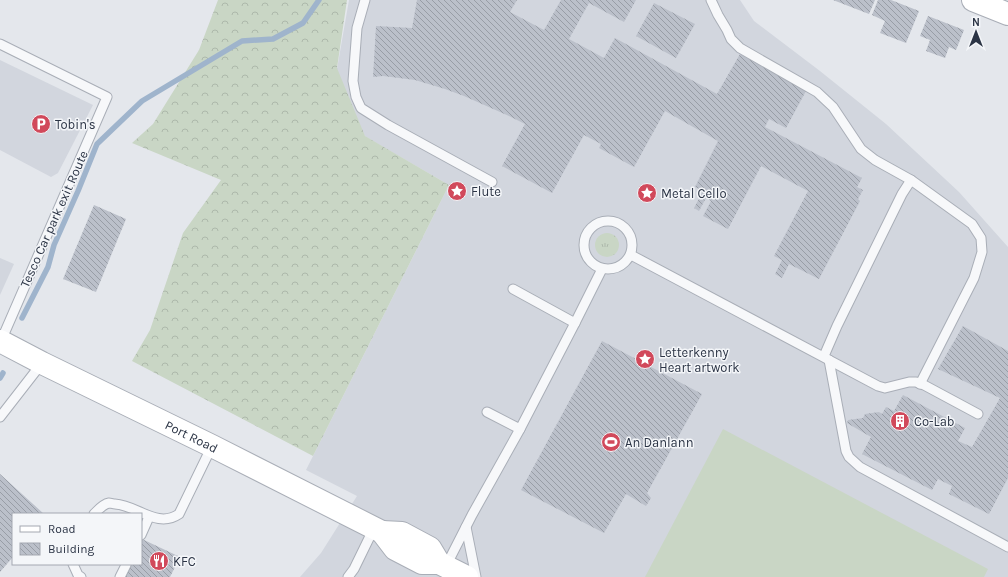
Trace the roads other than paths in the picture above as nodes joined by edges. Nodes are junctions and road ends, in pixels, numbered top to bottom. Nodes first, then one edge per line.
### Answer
1 (364, 0) edge
2 (711, 0) edge
3 (973, 0) edge
4 (1008, 14) edge
5 (0, 44) edge
6 (911, 180) junction
7 (492, 182) dead end
8 (630, 255) junction
9 (602, 269) junction
10 (513, 289) dead end
11 (576, 323) junction
12 (0, 341) edge
13 (827, 358) junction
14 (42, 363) junction
15 (920, 384) junction
16 (487, 412) dead end
17 (978, 414) dead end
18 (0, 417) edge
19 (520, 429) junction
20 (212, 446) junction
21 (95, 513) edge
22 (140, 513) edge
23 (142, 514) edge
24 (149, 517) junction
25 (466, 527) junction
26 (378, 530) junction
27 (142, 533) edge
28 (1008, 547) edge
29 (73, 565) edge
30 (126, 565) edge
31 (443, 565) junction
32 (81, 577) edge
33 (120, 577) edge
34 (348, 577) edge
35 (467, 577) edge
36 (476, 577) edge

1 - 7 lane
2 - 6 lane
3 - 4 main road
5 - 12 lane, Tesco Car park exit Route
6 - 13 lane
6 - 15 lane
8 - 9 lane
8 - 9 lane
8 - 13 lane
9 - 11 lane
10 - 11 lane
11 - 19 lane
12 - 14 main road, Port Road
13 - 15 lane
13 - 28 lane
14 - 18 lane
14 - 20 main road, Port Road
15 - 17 lane
16 - 19 lane
19 - 25 lane
20 - 24 lane
20 - 26 main road, Port Road
21 - 22 lane
23 - 24 lane
24 - 27 lane
25 - 31 lane
25 - 36 lane
26 - 31 main road, Port Road
26 - 34 lane
29 - 32 lane
30 - 33 lane
31 - 35 main road, Port Road

